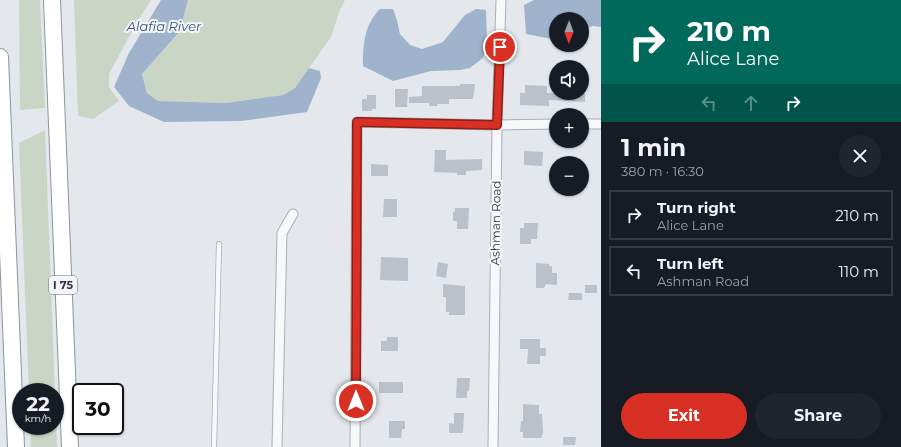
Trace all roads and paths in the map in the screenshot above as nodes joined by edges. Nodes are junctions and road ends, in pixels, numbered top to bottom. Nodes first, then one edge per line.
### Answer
1 (52, 0) edge
2 (501, 0) edge
3 (0, 57) edge
4 (549, 124) edge
5 (589, 124) edge
6 (601, 124) edge
7 (497, 125) junction
8 (293, 214) dead end
9 (219, 244) dead end
10 (16, 447) edge
11 (70, 447) edge
12 (214, 447) edge
13 (277, 447) edge
14 (355, 447) edge
15 (493, 447) edge

1 - 11 highway, I 75
2 - 7 street, Ashman Road
3 - 10 highway
4 - 7 street
5 - 6 street
7 - 14 street
7 - 15 street, Ashman Road
8 - 13 street
9 - 12 lane

